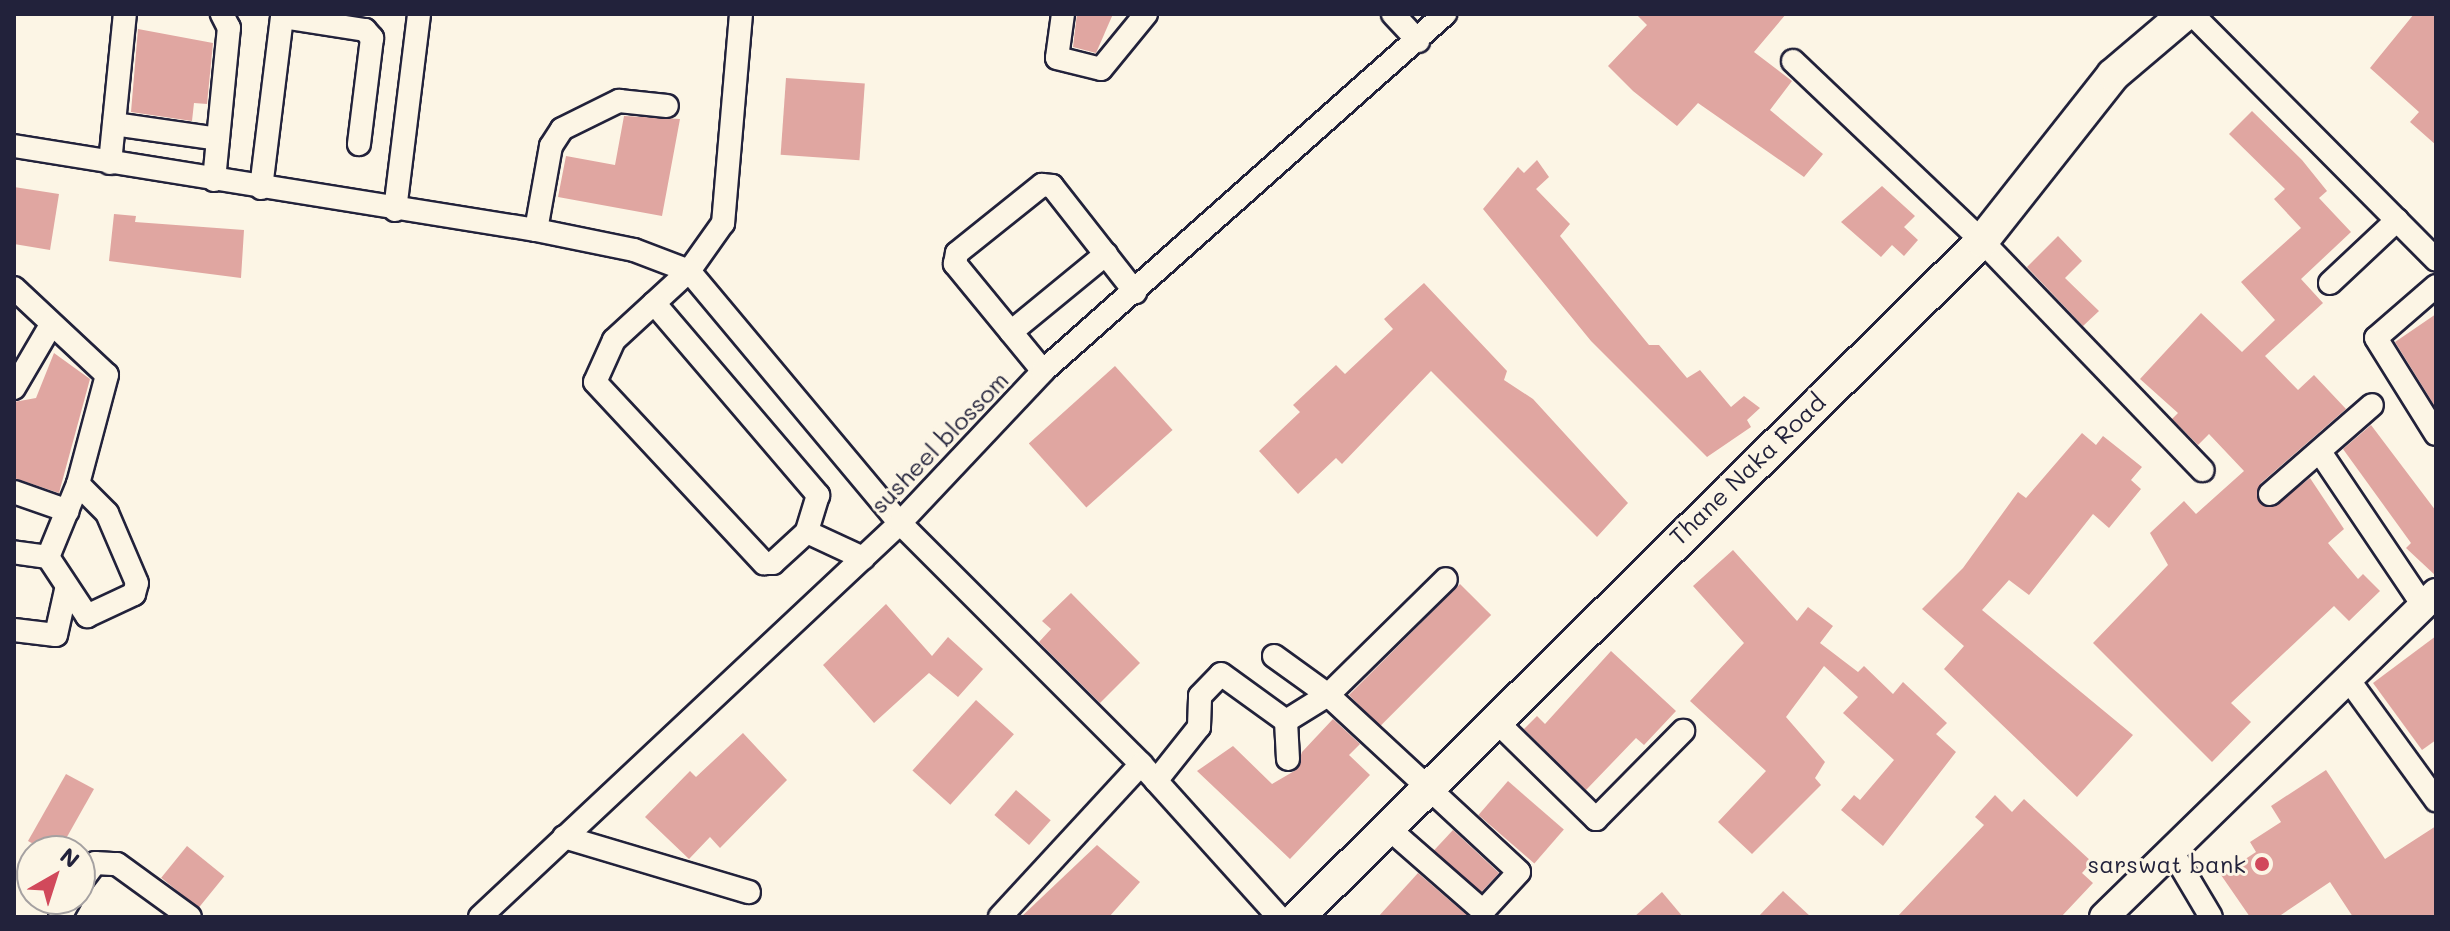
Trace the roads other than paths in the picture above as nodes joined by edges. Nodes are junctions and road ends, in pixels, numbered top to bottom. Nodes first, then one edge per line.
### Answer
1 (125, 14) edge
2 (222, 14) edge
3 (419, 14) edge
4 (741, 14) edge
5 (1063, 14) edge
6 (1146, 14) edge
7 (1393, 14) edge
8 (1445, 14) edge
9 (2185, 14) edge
10 (2192, 14) edge
11 (1418, 41) junction
12 (1793, 61) dead end
13 (667, 106) dead end
14 (114, 124) junction
15 (218, 139) junction
16 (359, 144) dead end
17 (14, 146) edge
18 (110, 163) junction
19 (214, 180) junction
20 (261, 188) junction
21 (395, 210) junction
22 (2397, 220) junction
23 (536, 230) junction
24 (1982, 241) junction
25 (1106, 254) junction
26 (2436, 260) edge
27 (689, 271) junction
28 (2330, 283) dead end
29 (2436, 286) edge
30 (14, 288) edge
31 (1135, 292) junction
32 (654, 303) junction
33 (51, 325) junction
34 (1011, 332) junction
35 (1043, 371) junction
36 (14, 388) edge
37 (2372, 405) dead end
38 (2436, 434) edge
39 (2320, 452) junction
40 (2202, 470) dead end
41 (78, 484) junction
42 (14, 492) edge
43 (2270, 494) dead end
44 (68, 511) junction
45 (900, 523) junction
46 (807, 532) junction
47 (14, 552) edge
48 (48, 557) junction
49 (863, 558) junction
50 (1446, 579) dead end
51 (66, 590) junction
52 (2429, 599) edge
53 (14, 630) edge
54 (1274, 656) dead end
55 (2348, 679) junction
56 (1328, 695) junction
57 (1494, 719) junction
58 (1286, 721) junction
59 (1683, 731) dead end
60 (1288, 759) dead end
61 (1141, 764) junction
62 (1156, 781) junction
63 (1428, 786) junction
64 (2436, 800) edge
65 (1387, 827) junction
66 (564, 837) junction
67 (2173, 853) junction
68 (96, 863) edge
69 (749, 892) dead end
70 (190, 917) edge
71 (480, 917) edge
72 (1000, 917) edge
73 (1279, 917) edge
74 (1298, 917) edge
75 (2104, 917) edge
76 (2211, 917) edge

1 - 14 street
2 - 15 street
3 - 21 street
4 - 27 street
5 - 6 street
7 - 11 street
8 - 11 street, susheel blossom
9 - 24 main road, Thane Naka Road
10 - 22 street
11 - 31 street, susheel blossom
12 - 24 street
13 - 23 street
14 - 15 street
14 - 18 street
15 - 19 street
16 - 20 street
17 - 18 street
18 - 19 street
19 - 20 street
20 - 21 street
21 - 23 street
22 - 26 street
22 - 28 street
23 - 27 street
24 - 40 street
24 - 57 main road, Thane Naka Road
25 - 31 street
25 - 34 street
25 - 34 street
27 - 32 street
27 - 45 street
29 - 38 street
30 - 33 street
31 - 35 street, susheel blossom
32 - 46 street
32 - 46 street
33 - 36 street
33 - 41 street
34 - 35 street
35 - 45 street, susheel blossom
37 - 39 street
39 - 43 street
39 - 52 street
41 - 44 street
41 - 51 street
42 - 44 street
44 - 48 street
45 - 49 street, susheel blossom
45 - 61 street
46 - 49 street
47 - 48 street
48 - 51 street
49 - 66 street, susheel blossom
50 - 56 street
51 - 53 street
52 - 55 street
54 - 56 street
55 - 64 street
55 - 67 street
56 - 58 street
56 - 63 street
57 - 59 street
57 - 63 main road, Thane Naka Road
58 - 60 street
58 - 62 street
61 - 62 street
61 - 72 street
62 - 73 street
63 - 65 main road, Thane Naka Road
63 - 65 street
65 - 74 main road, Thane Naka Road
66 - 69 street
66 - 71 street, susheel blossom
67 - 75 street
67 - 76 street
68 - 70 street

